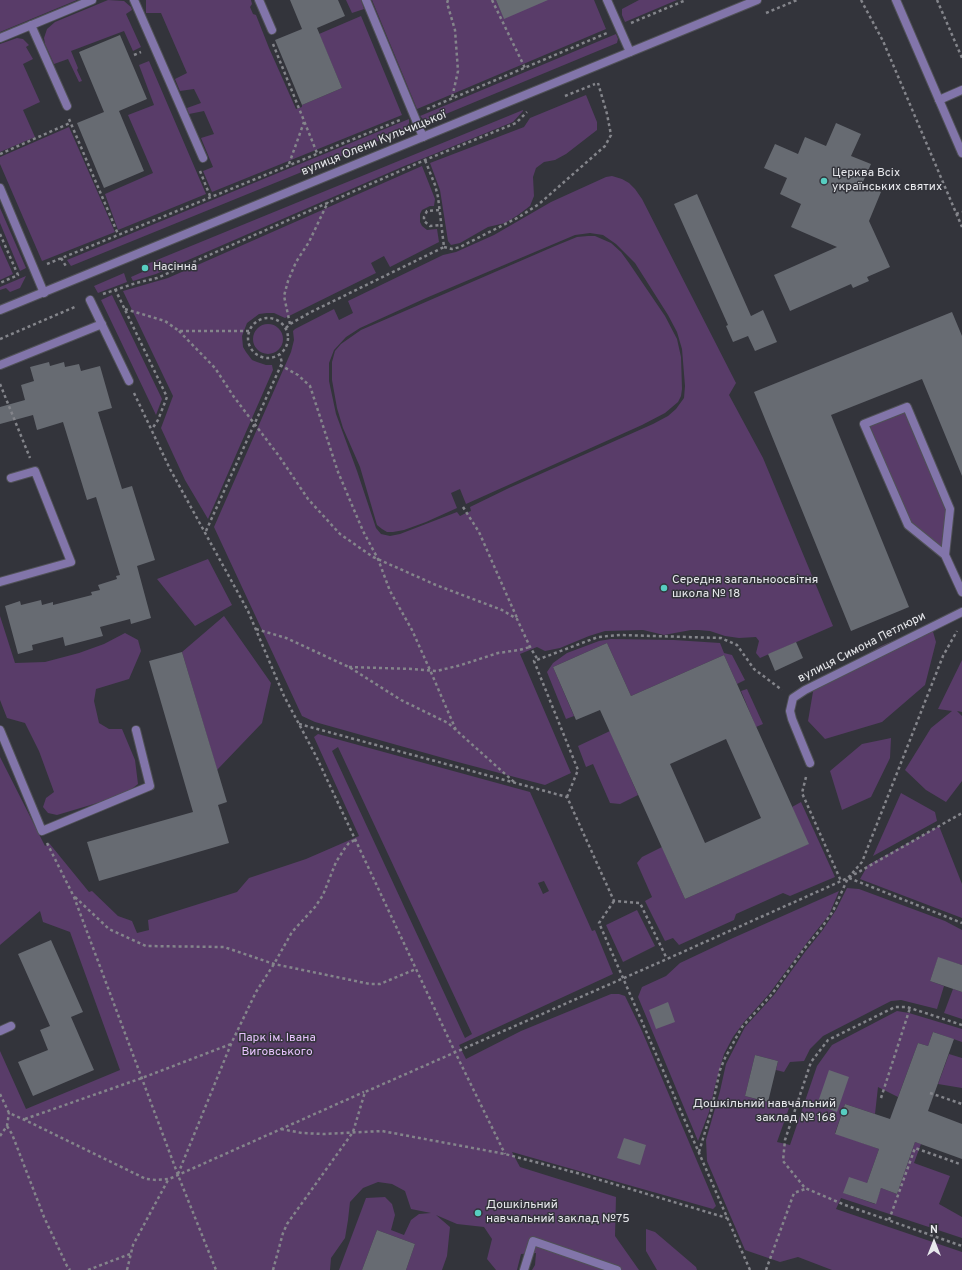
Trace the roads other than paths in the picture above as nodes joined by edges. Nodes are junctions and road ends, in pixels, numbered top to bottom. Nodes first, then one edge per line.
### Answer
1 (92, 0) edge
2 (134, 0) edge
3 (259, 0) edge
4 (366, 0) edge
5 (607, 0) edge
6 (757, 0) edge
7 (896, 0) edge
8 (30, 25) junction
9 (272, 30) road end
10 (0, 38) edge
11 (630, 52) junction
12 (962, 90) edge
13 (939, 100) junction
14 (67, 106) road end
15 (423, 137) junction
16 (962, 154) edge
17 (203, 158) dead end
18 (0, 188) edge
19 (44, 293) junction
20 (90, 300) dead end
21 (0, 310) edge
22 (102, 324) junction
23 (0, 365) edge
24 (129, 381) road end
25 (11, 478) dead end
26 (945, 555) junction
27 (0, 582) edge
28 (962, 592) edge
29 (962, 612) edge
30 (0, 730) edge
31 (136, 730) dead end
32 (810, 763) road end
33 (11, 1026) dead end
34 (0, 1031) edge
35 (524, 1270) edge
36 (617, 1270) edge

1 - 8 street
2 - 17 street
3 - 9 street
4 - 15 street
5 - 11 street
6 - 11 street, вулиця Олени Кульчицької
7 - 13 street
8 - 10 street
8 - 14 street
11 - 15 street, вулиця Олени Кульчицької
12 - 13 street
13 - 16 street
15 - 19 street, вулиця Олени Кульчицької
18 - 19 street
19 - 21 street, вулиця Олени Кульчицької
20 - 22 street
22 - 23 street
22 - 24 street
25 - 27 street
26 - 26 street
26 - 28 street
29 - 32 street, вулиця Симона Петлюри
30 - 31 street
33 - 34 street
35 - 36 street

